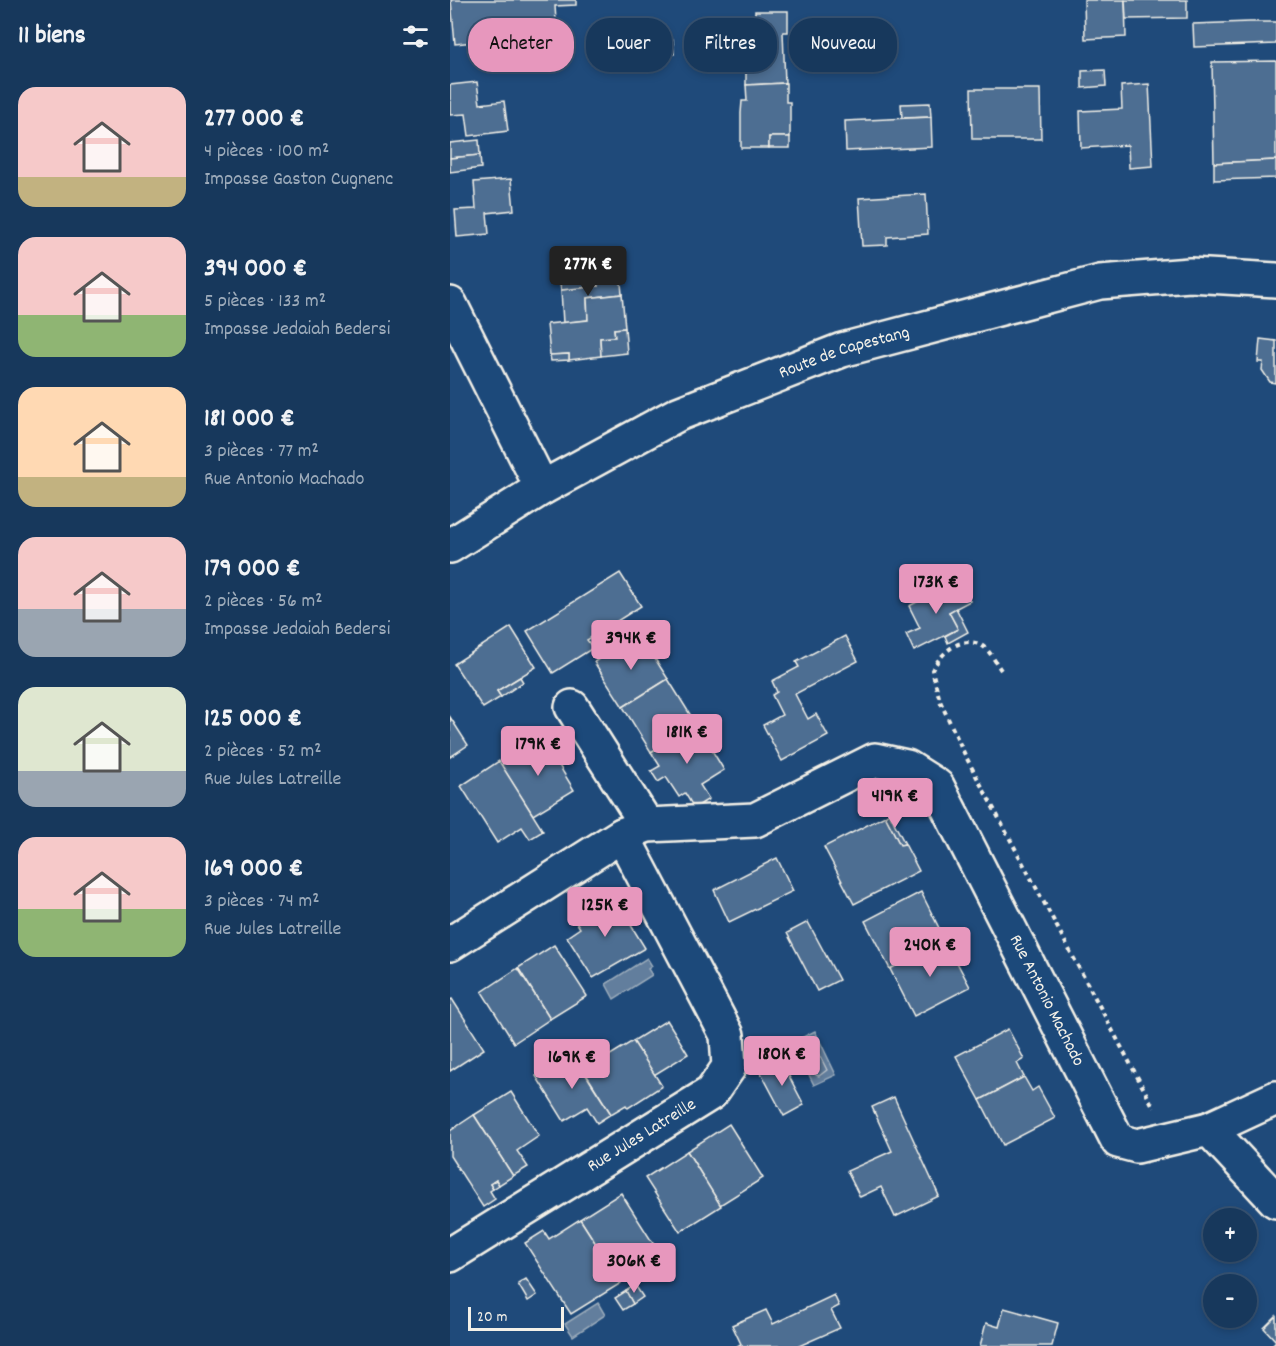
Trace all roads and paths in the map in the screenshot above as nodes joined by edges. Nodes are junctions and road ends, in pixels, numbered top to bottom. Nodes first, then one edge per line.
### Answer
1 (1276, 280) edge
2 (450, 304) edge
3 (460, 341) edge
4 (542, 488) junction
5 (450, 546) edge
6 (1001, 670) dead end
7 (572, 707) dead end
8 (635, 830) junction
9 (450, 944) edge
10 (1276, 1098) edge
11 (1209, 1129) junction
12 (1170, 1138) junction
13 (1276, 1201) edge
14 (450, 1256) edge

1 - 4 street, Route de Capestang
2 - 3 street
3 - 4 street
4 - 5 street, Route de Capestang
6 - 12 path
7 - 8 street, Rue Jules Latreille
8 - 9 street, Rue Antonio Machado
8 - 12 street, Rue Antonio Machado
8 - 14 street, Rue Jules Latreille
10 - 11 street, Rue Antonio Machado
11 - 12 street, Rue Antonio Machado
11 - 13 street

